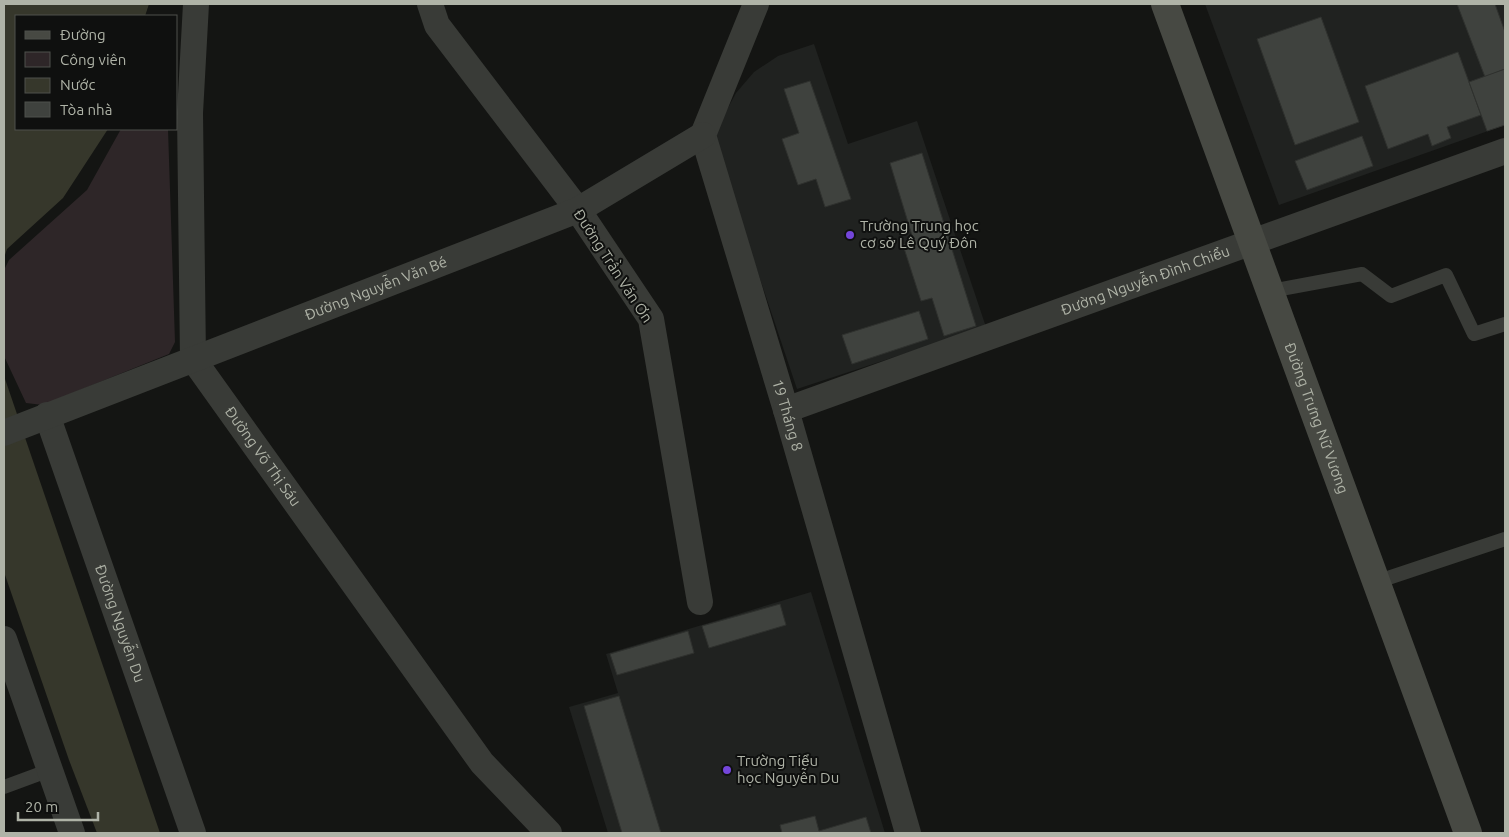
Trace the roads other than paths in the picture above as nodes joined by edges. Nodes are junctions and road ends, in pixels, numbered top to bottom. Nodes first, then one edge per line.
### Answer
1 (196, 4) edge
2 (430, 4) edge
3 (756, 4) edge
4 (1165, 4) edge
5 (703, 135) junction
6 (1505, 151) edge
7 (578, 210) junction
8 (1252, 242) junction
9 (1270, 291) junction
10 (1505, 324) edge
11 (193, 359) junction
12 (786, 410) junction
13 (42, 417) junction
14 (4, 433) edge
15 (1505, 539) edge
16 (1376, 582) junction
17 (700, 602) dead end
18 (4, 639) edge
19 (50, 770) junction
20 (4, 787) edge
21 (72, 833) edge
22 (193, 833) edge
23 (549, 833) edge
24 (908, 833) edge
25 (1468, 833) edge

1 - 11 street
2 - 7 street, Đường Trần Văn Ơn
3 - 5 street
4 - 8 main road, Đường Trưng Nữ Vương
5 - 7 street, Đường Nguyễn Văn Bé
5 - 12 street, 19 Tháng 8
6 - 8 street, Đường Nguyễn Đình Chiểu
7 - 11 street, Đường Nguyễn Văn Bé
7 - 17 street, Đường Trần Văn Ơn
8 - 9 main road, Đường Trưng Nữ Vương
8 - 12 street, Đường Nguyễn Đình Chiểu
9 - 10 lane
9 - 16 main road, Đường Trưng Nữ Vương
11 - 13 street, Đường Nguyễn Văn Bé
11 - 23 street, Đường Võ Thị Sáu
12 - 24 street, 19 Tháng 8
13 - 14 street, Đường Nguyễn Văn Bé
13 - 22 street, Đường Nguyễn Du
15 - 16 lane
16 - 25 main road, Đường Trưng Nữ Vương
18 - 19 street
19 - 20 lane
19 - 21 street

